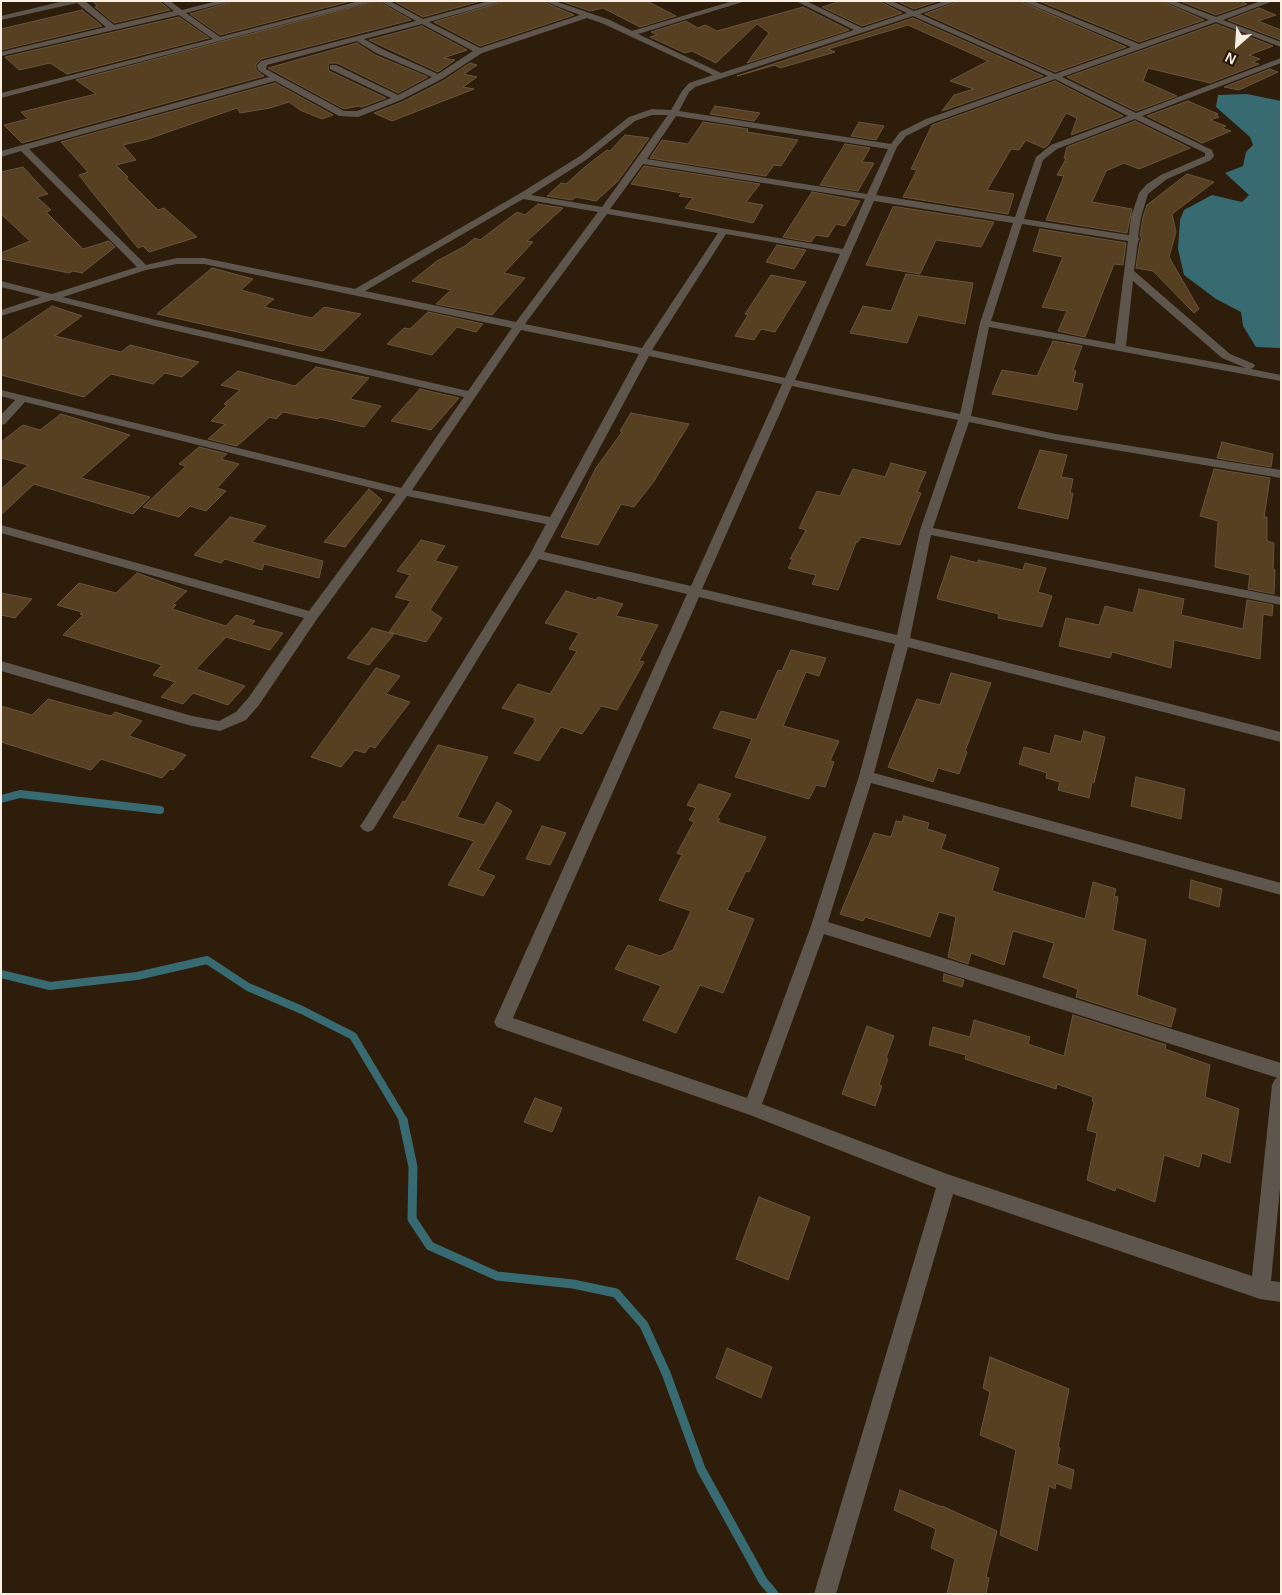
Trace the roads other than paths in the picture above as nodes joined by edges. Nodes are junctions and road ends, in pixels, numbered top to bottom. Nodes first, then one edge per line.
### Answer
1 (75, 1) edge
2 (80, 1) edge
3 (166, 1) edge
4 (228, 1) edge
5 (369, 1) edge
6 (384, 1) edge
7 (499, 1) edge
8 (742, 1) edge
9 (800, 1) edge
10 (884, 1) edge
11 (954, 1) edge
12 (1026, 1) edge
13 (1167, 1) edge
14 (1269, 1) edge
15 (548, 2) edge
16 (179, 12) junction
17 (914, 13) junction
18 (587, 15) junction
19 (1, 18) edge
20 (1215, 20) junction
21 (422, 22) junction
22 (112, 28) junction
23 (860, 30) junction
24 (633, 33) junction
25 (359, 39) junction
26 (219, 40) junction
27 (1281, 45) edge
28 (1138, 47) junction
29 (479, 51) junction
30 (1, 54) edge
31 (1281, 60) edge
32 (333, 67) dead end
33 (720, 76) junction
34 (439, 77) junction
35 (1056, 77) junction
36 (276, 78) junction
37 (1, 96) edge
38 (398, 98) junction
39 (674, 113) junction
40 (1133, 116) junction
41 (893, 147) junction
42 (24, 148) junction
43 (1, 154) edge
44 (640, 161) junction
45 (522, 196) junction
46 (870, 197) junction
47 (604, 210) junction
48 (1018, 220) junction
49 (723, 232) junction
50 (1135, 239) junction
51 (845, 252) junction
52 (144, 268) junction
53 (1130, 272) junction
54 (1, 284) edge
55 (357, 292) junction
56 (48, 297) junction
57 (1, 313) edge
58 (985, 323) junction
59 (520, 325) junction
60 (1120, 348) junction
61 (646, 352) junction
62 (1281, 378) edge
63 (788, 382) junction
64 (1, 393) edge
65 (469, 395) junction
66 (23, 398) junction
67 (965, 417) junction
68 (1, 422) edge
69 (1281, 474) edge
70 (404, 492) junction
71 (553, 522) junction
72 (1, 529) edge
73 (926, 530) junction
74 (536, 554) junction
75 (696, 592) junction
76 (1281, 601) edge
77 (312, 616) junction
78 (903, 641) junction
79 (1, 666) edge
80 (1281, 737) edge
81 (866, 776) junction
82 (368, 826) dead end
83 (1281, 890) edge
84 (818, 926) junction
85 (1281, 1071) edge
86 (1281, 1086) edge
87 (752, 1108) junction
88 (947, 1183) junction
89 (1260, 1289) junction
90 (1281, 1292) edge
91 (825, 1594) edge

1 - 19 street
2 - 22 street
3 - 16 street
4 - 16 street
5 - 26 street
6 - 21 street
7 - 21 street
8 - 24 street
9 - 23 street
10 - 17 street
11 - 17 street
12 - 28 street
13 - 20 street
14 - 20 street
15 - 18 street
16 - 22 street
16 - 26 street
17 - 23 street
17 - 35 street
18 - 24 street
18 - 29 street
20 - 27 street
20 - 28 street
21 - 25 street
21 - 29 street
22 - 30 street
23 - 33 street
24 - 33 street
25 - 34 street
25 - 36 street
26 - 37 street
28 - 35 street
29 - 34 street
31 - 40 street
32 - 38 street
33 - 39 street
34 - 38 street
35 - 40 street
35 - 41 street
36 - 38 street
36 - 42 street
39 - 41 street
39 - 44 street
39 - 45 street
40 - 48 street
40 - 50 street
41 - 46 street
42 - 43 street
42 - 52 street
44 - 46 street
44 - 47 street
45 - 47 street
45 - 55 street
46 - 48 street
46 - 51 street
47 - 49 street
47 - 59 street
48 - 50 street
48 - 58 street
49 - 51 street
49 - 61 street
50 - 53 street
51 - 63 street
52 - 55 street
52 - 56 street
53 - 60 street
53 - 62 street
54 - 56 street
55 - 59 street
56 - 57 street
56 - 65 street
58 - 60 street
58 - 67 street
59 - 61 street
59 - 65 street
60 - 62 street
61 - 63 street
61 - 71 street
63 - 67 street
63 - 75 street
64 - 66 street
65 - 70 street
66 - 68 street
66 - 70 street
67 - 69 street
67 - 73 street
70 - 71 street
70 - 77 street
71 - 74 street
72 - 77 street
73 - 76 street
73 - 78 street
74 - 75 street
74 - 82 street
75 - 78 street
75 - 87 street
77 - 79 street
78 - 80 street
78 - 81 street
81 - 83 street
81 - 84 street
84 - 85 street
84 - 87 street
86 - 89 street
87 - 88 street
88 - 89 street
88 - 91 street
89 - 90 street

